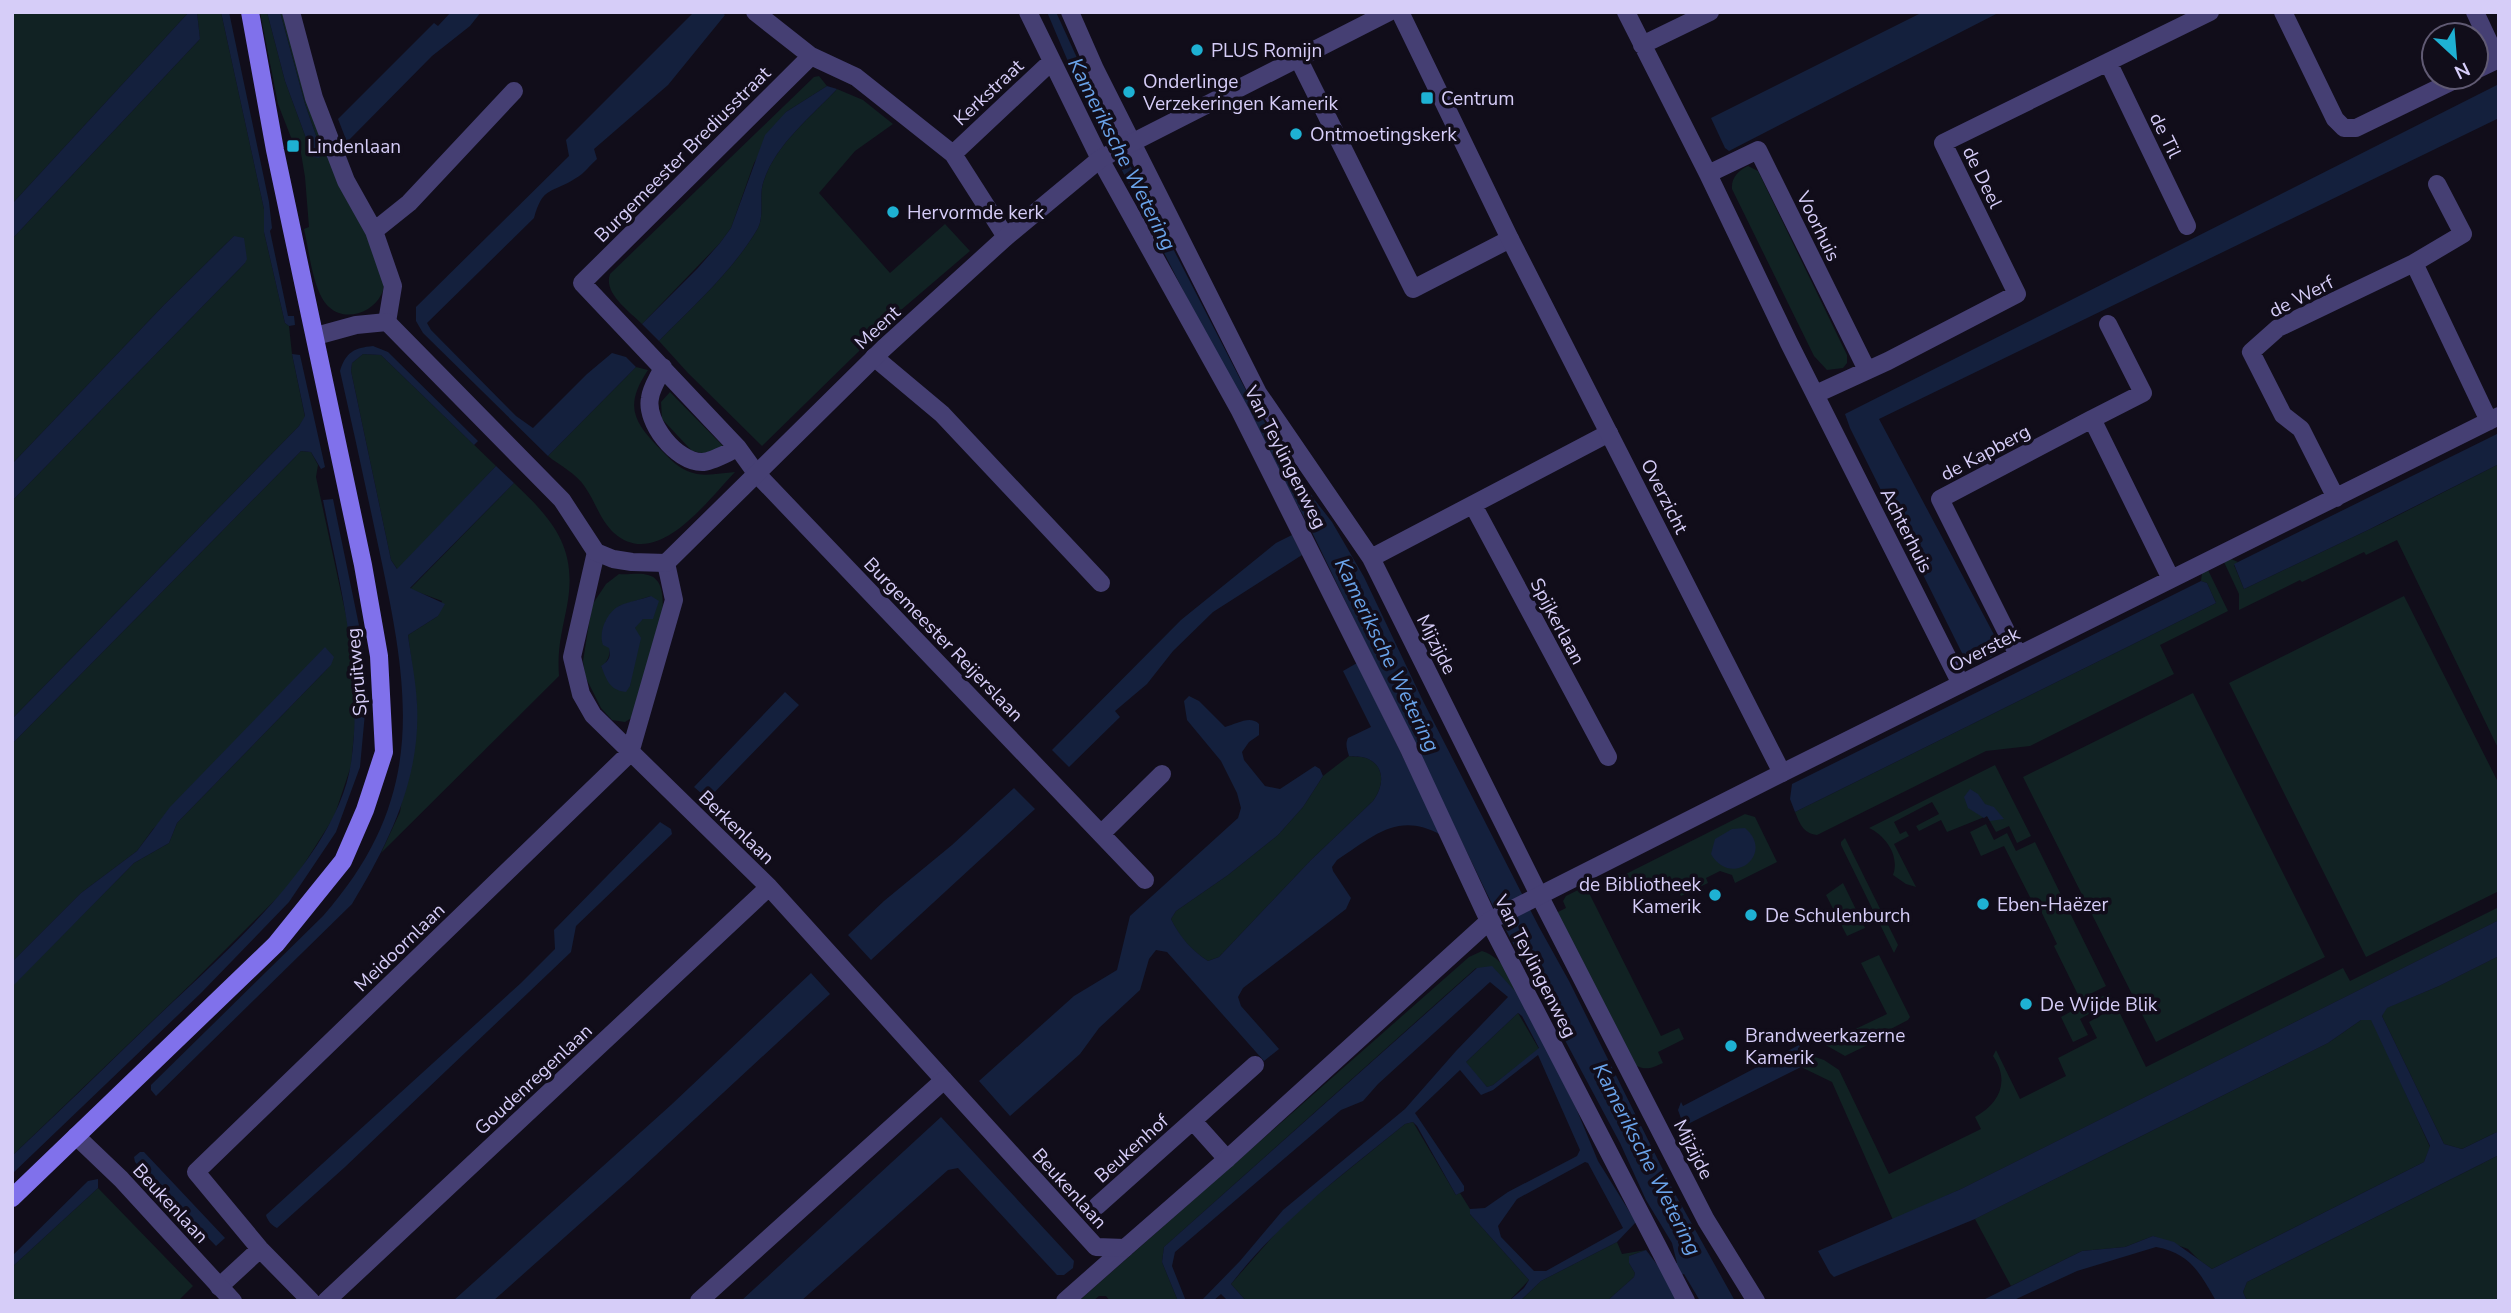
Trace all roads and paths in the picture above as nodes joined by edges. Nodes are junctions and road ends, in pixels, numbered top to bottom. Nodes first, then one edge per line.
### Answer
1 (250, 12) edge
2 (291, 12) edge
3 (755, 12) edge
4 (1028, 12) edge
5 (1070, 12) edge
6 (1389, 12) edge
7 (1400, 12) edge
8 (1626, 12) edge
9 (1710, 12) edge
10 (2210, 12) edge
11 (2283, 12) edge
12 (2475, 12) edge
13 (1642, 45) junction
14 (811, 56) junction
15 (1298, 58) junction
16 (2498, 59) edge
17 (1052, 61) junction
18 (2108, 62) junction
19 (514, 91) dead end
20 (2432, 91) edge
21 (1117, 150) junction
22 (953, 154) junction
23 (1708, 174) junction
24 (2437, 184) dead end
25 (2187, 226) dead end
26 (374, 230) junction
27 (1006, 237) junction
28 (1510, 239) junction
29 (2414, 262) junction
30 (582, 283) joint
31 (387, 322) junction
32 (2108, 324) dead end
33 (316, 336) junction
34 (874, 357) junction
35 (663, 367) junction
36 (1867, 370) junction
37 (1816, 394) junction
38 (2092, 419) junction
39 (2494, 419) edge
40 (1609, 433) junction
41 (738, 448) junction
42 (756, 473) junction
43 (2336, 498) junction
44 (1473, 505) junction
45 (596, 552) junction
46 (1371, 558) junction
47 (666, 563) junction
48 (2171, 579) junction
49 (1101, 583) dead end
50 (2018, 655) junction
51 (1961, 684) junction
52 (630, 753) junction
53 (1608, 757) dead end
54 (1782, 773) junction
55 (1162, 774) dead end
56 (1101, 834) junction
57 (1145, 880) dead end
58 (769, 887) junction
59 (1536, 897) junction
60 (1492, 919) junction
61 (1255, 1065) dead end
62 (944, 1080) junction
63 (1193, 1121) junction
64 (76, 1136) junction
65 (1227, 1159) junction
66 (12, 1198) edge
67 (1097, 1206) dead end
68 (260, 1248) junction
69 (1125, 1248) junction
70 (219, 1287) junction
71 (1682, 1293) edge
72 (233, 1301) edge
73 (311, 1301) edge
74 (326, 1301) edge
75 (699, 1301) edge
76 (1065, 1301) edge
77 (1756, 1301) edge

1 - 33 main road, Spruitweg
2 - 26 street
3 - 14 street
4 - 17 street, Van Teylingenweg
5 - 21 street, Mijzijde
6 - 15 street, Meent
7 - 28 street, Overzicht
8 - 13 street
9 - 13 street
10 - 18 street, de Deel
11 - 20 street
12 - 16 street
13 - 23 street
14 - 22 street
14 - 30 street, Burgemeester Brediusstraat
15 - 21 street, Meent
15 - 28 street
17 - 21 street, Van Teylingenweg
17 - 22 street, Kerkstraat
18 - 25 street, de Til
18 - 36 street, de Deel
19 - 26 street
21 - 27 street, Meent
21 - 46 street, Mijzijde
21 - 60 street, Van Teylingenweg
22 - 27 street
23 - 36 street, Voorhuis
23 - 37 street
24 - 29 street, de Werf
26 - 31 street
27 - 34 street, Meent
28 - 40 street, Overzicht
29 - 39 street
29 - 43 street, de Werf
30 - 35 street, Burgemeester Reijerslaan
31 - 33 street
31 - 45 street
32 - 38 street, de Kapberg
33 - 64 main road, Spruitweg
34 - 42 street, Meent
34 - 49 street
35 - 41 street, Burgemeester Reijerslaan
35 - 41 street
36 - 37 street, de Deel
37 - 51 street, Achterhuis
38 - 48 street
38 - 50 street, de Kapberg
39 - 43 street, Overstek
40 - 44 street
40 - 54 street, Overzicht
41 - 42 street, Burgemeester Reijerslaan
42 - 47 street, Meent
42 - 56 street, Burgemeester Reijerslaan
43 - 48 street, Overstek
44 - 46 street
44 - 53 street, Spijkerlaan
45 - 47 street
45 - 52 street
46 - 59 street, Mijzijde
47 - 52 street
48 - 50 street, Overstek
50 - 51 street, Overstek
51 - 54 street, Overstek
52 - 58 street, Berkenlaan
52 - 68 street, Meidoornlaan
54 - 59 street, Overstek
55 - 56 street
56 - 57 street, Burgemeester Reijerslaan
58 - 62 street, Berkenlaan
58 - 74 street, Goudenregenlaan
59 - 60 street, Overstek
59 - 77 street, Mijzijde
60 - 65 street
60 - 71 street, Van Teylingenweg
61 - 63 street, Beukenhof
62 - 69 street, Beukenlaan
62 - 75 street
63 - 65 street, Beukenhof
63 - 67 street, Beukenhof
64 - 66 main road, Spruitweg
64 - 70 street, Beukenlaan
65 - 69 street
68 - 70 street
68 - 73 street
69 - 76 street
70 - 72 street, Beukenlaan

